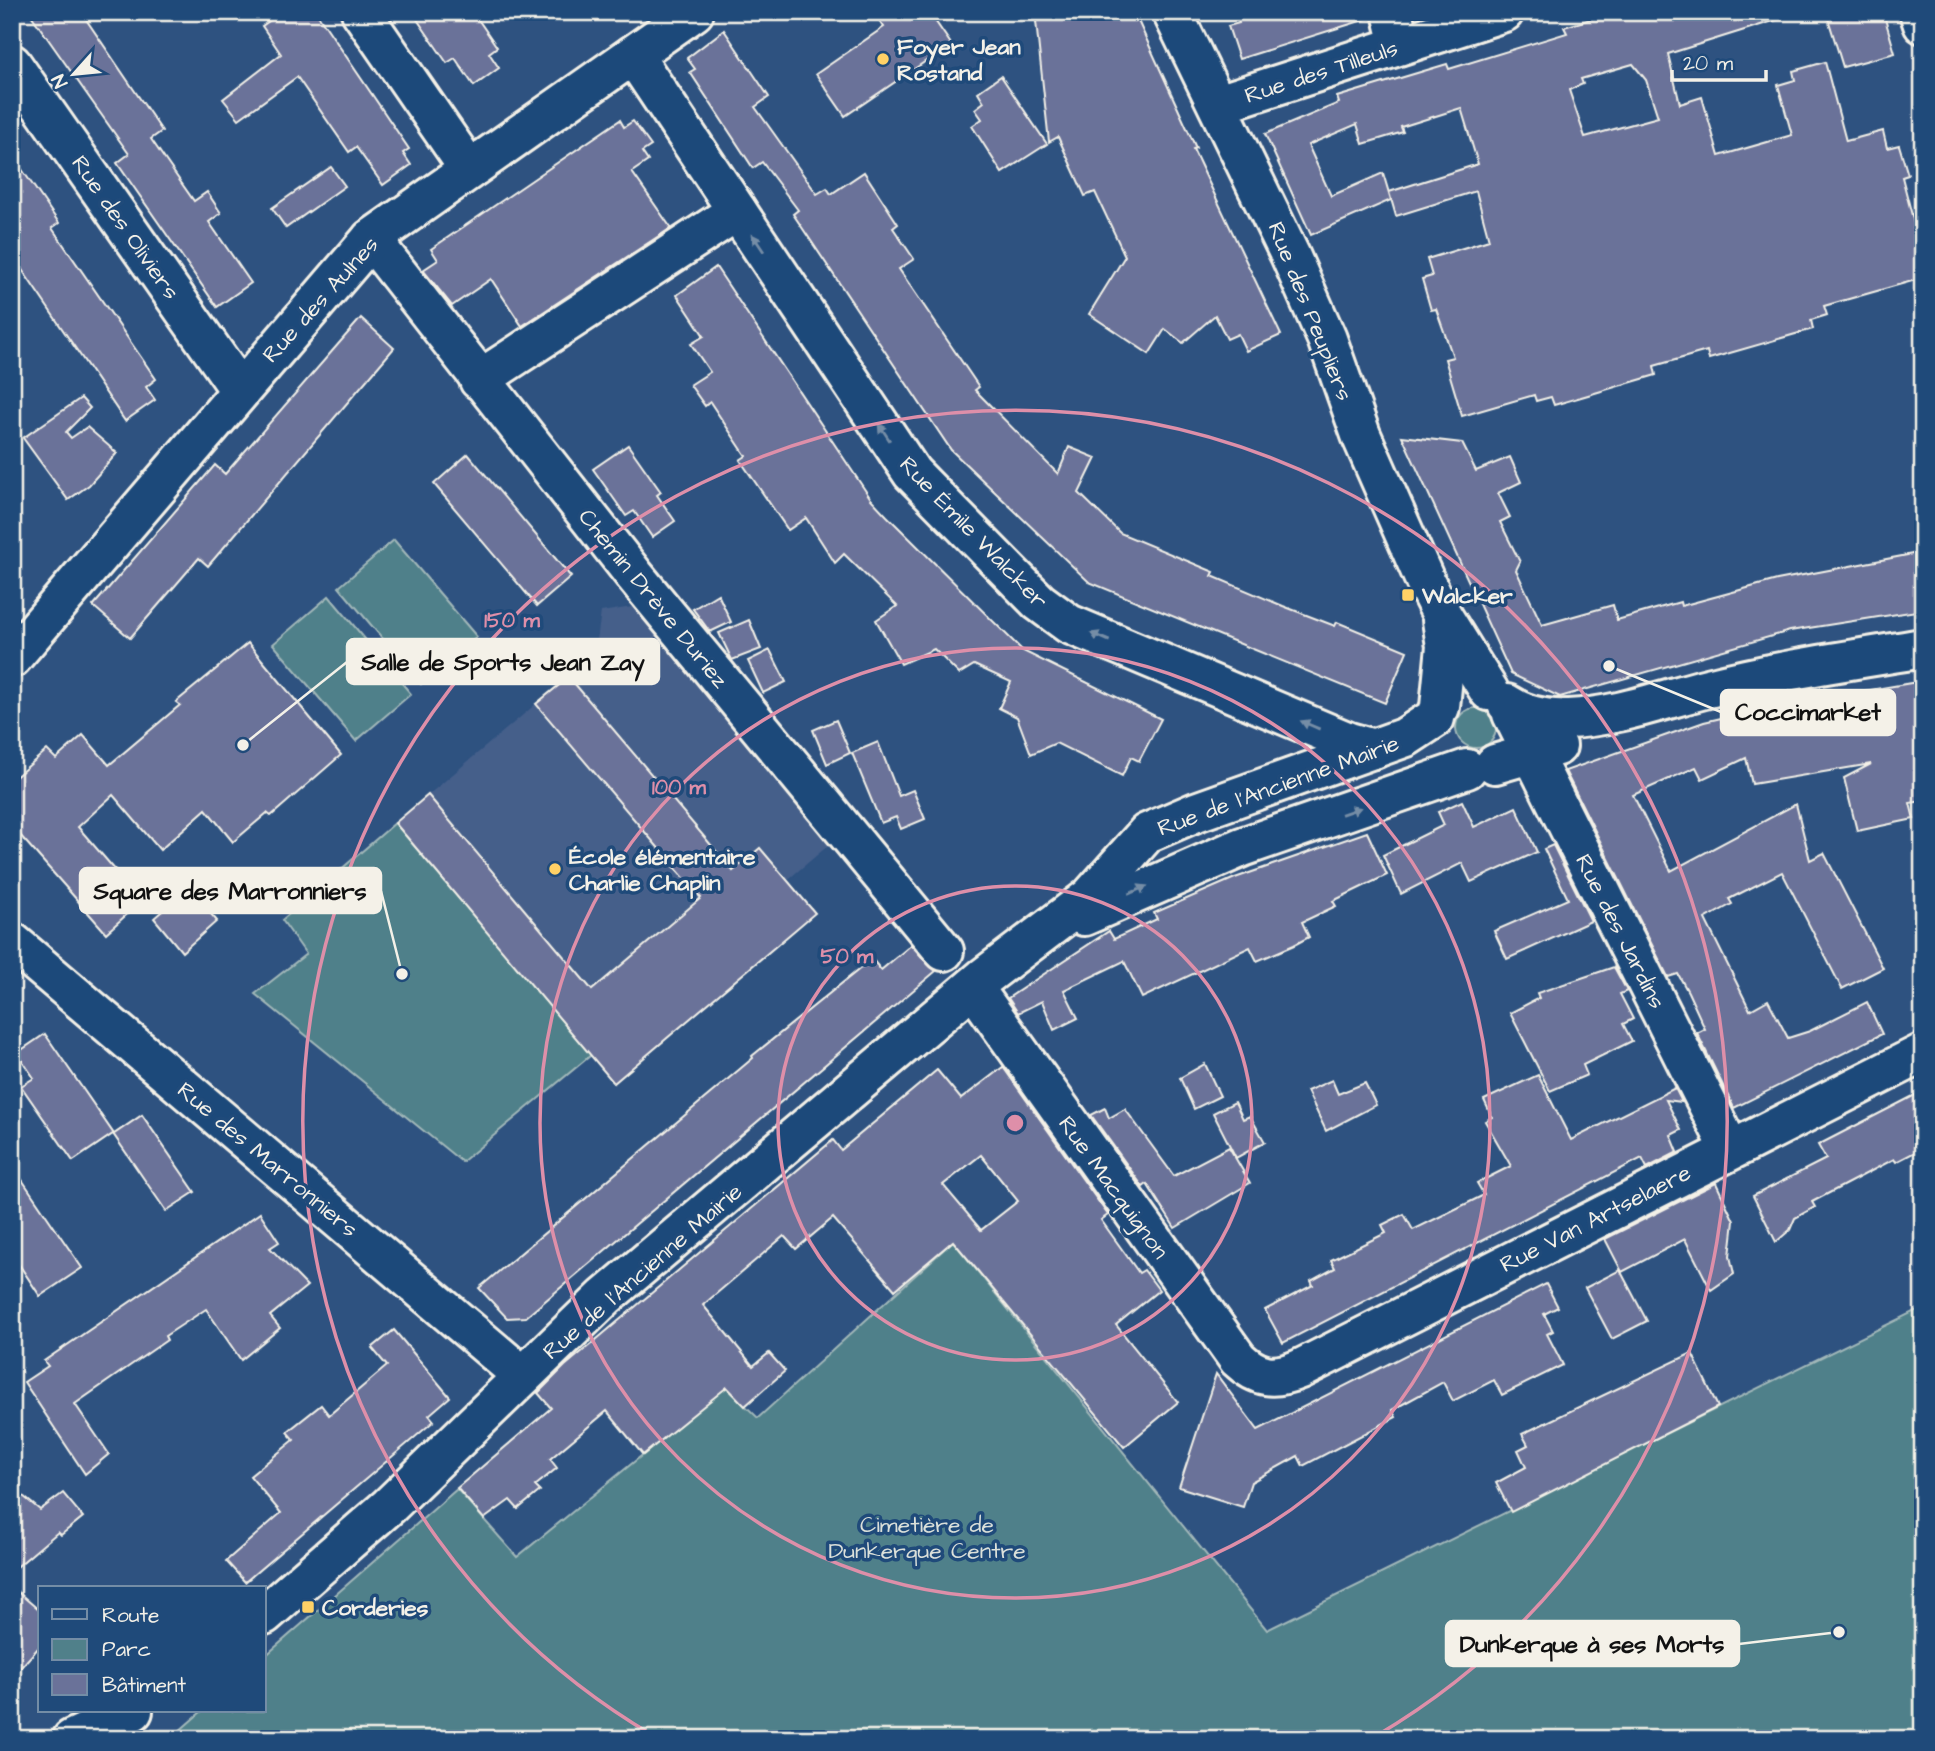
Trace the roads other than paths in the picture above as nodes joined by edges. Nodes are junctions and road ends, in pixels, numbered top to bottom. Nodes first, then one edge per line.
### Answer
1 (361, 12) edge
2 (694, 12) edge
3 (1172, 12) edge
4 (1504, 12) edge
5 (1919, 12) edge
6 (1923, 24) edge
7 (1396, 29) edge
8 (633, 55) junction
9 (12, 64) edge
10 (1218, 104) junction
11 (469, 169) junction
12 (737, 211) junction
13 (371, 239) junction
14 (479, 380) junction
15 (240, 390) junction
16 (1441, 615) junction
17 (1923, 648) edge
18 (12, 659) edge
19 (1502, 703) junction
20 (1643, 708) junction
21 (1437, 713) junction
22 (1374, 749) junction
23 (1531, 753) junction
24 (1481, 766) junction
25 (1164, 824) junction
26 (1185, 870) junction
27 (12, 942) edge
28 (1033, 942) junction
29 (944, 951) dead end
30 (973, 987) junction
31 (1923, 1053) edge
32 (1730, 1149) junction
33 (523, 1376) junction
34 (1265, 1377) joint
35 (266, 1613) edge
36 (131, 1712) edge
37 (159, 1712) edge
38 (72, 1739) edge
39 (132, 1739) edge

1 - 11 street
2 - 8 street, Rue des Aulnes
3 - 10 street, Rue des Peupliers
4 - 7 street, Rue des Tilleuls
5 - 6 street
7 - 10 street, Rue des Tilleuls
8 - 11 street, Rue des Aulnes
8 - 12 street, Rue Émile Walcker
9 - 15 street, Rue des Oliviers
10 - 16 street, Rue des Peupliers
11 - 13 street, Rue des Aulnes
12 - 14 street
22 -> 12 street, Rue Émile Walcker
13 - 14 street, Chemin Drève Duriez
13 - 15 street, Rue des Aulnes
14 - 29 street, Chemin Drève Duriez
15 - 18 street, Rue des Aulnes
16 - 19 street, Rue des Peupliers
16 - 21 street, Rue des Peupliers
17 - 20 street, Rue de l'Ancienne Mairie
19 - 20 street, Rue de l'Ancienne Mairie
19 - 21 street
19 - 23 street, Rue des Jardins
19 - 24 street
20 - 23 street, Rue de l'Ancienne Mairie
21 - 22 street, Rue de l'Ancienne Mairie
21 - 24 street
22 - 25 street, Rue de l'Ancienne Mairie
23 - 24 street, Rue de l'Ancienne Mairie
23 - 32 street, Rue des Jardins
26 -> 24 street, Rue de l'Ancienne Mairie
25 - 26 street
25 - 28 street, Rue de l'Ancienne Mairie
28 -> 26 street, Rue de l'Ancienne Mairie
27 - 33 street, Rue des Marronniers
28 - 30 street, Rue de l'Ancienne Mairie
30 - 33 street, Rue de l'Ancienne Mairie
30 - 34 street, Rue Macquignon
31 - 32 street, Rue Van Artselaere
32 - 34 street, Rue Van Artselaere
33 - 35 street, Rue de l'Ancienne Mairie
36 - 38 street
37 - 39 street

